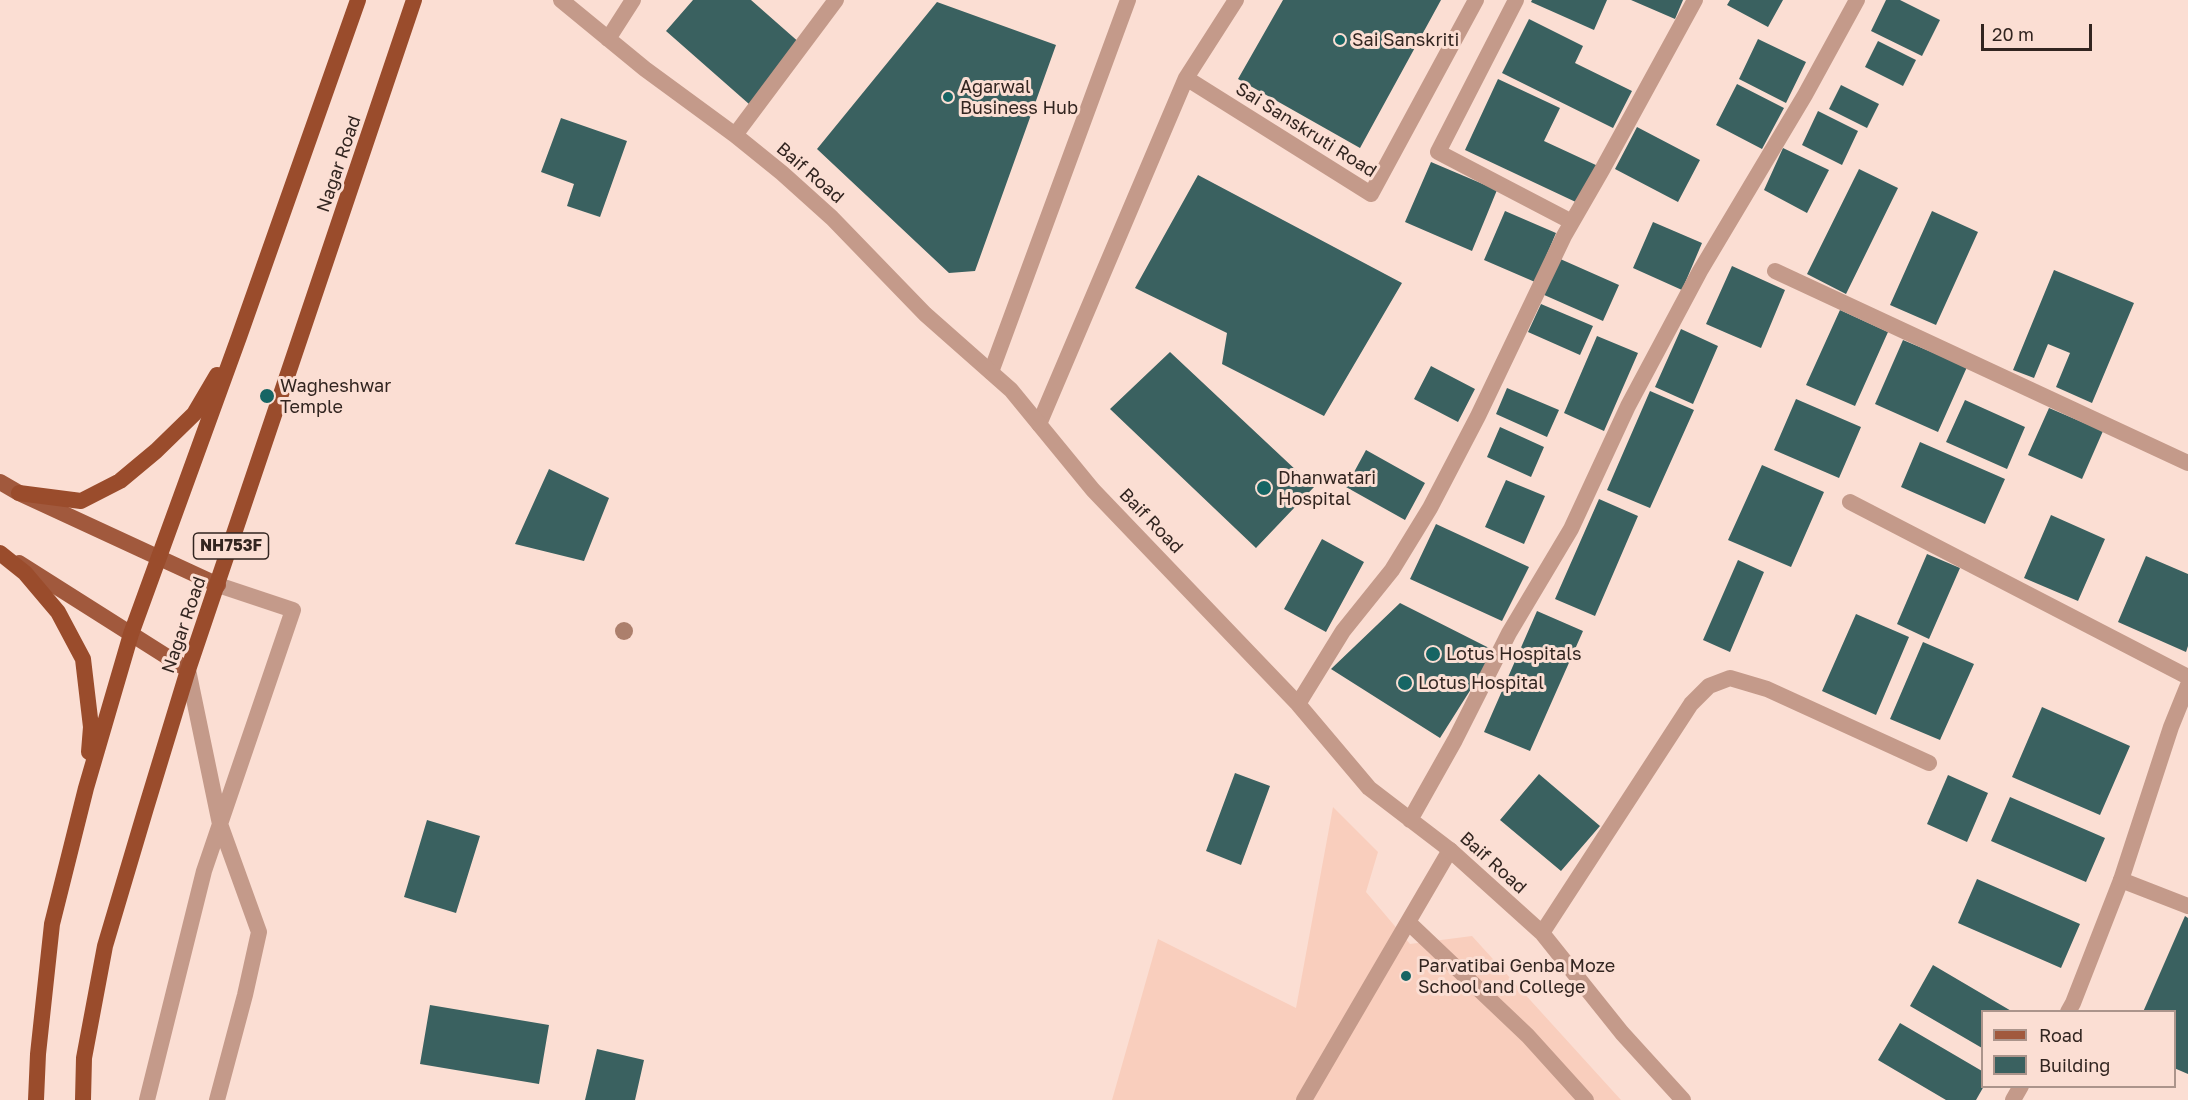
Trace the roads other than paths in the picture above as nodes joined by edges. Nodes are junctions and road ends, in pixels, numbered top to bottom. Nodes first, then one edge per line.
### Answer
1 (358, 0) edge
2 (414, 0) edge
3 (561, 0) edge
4 (633, 0) edge
5 (836, 0) edge
6 (1128, 0) edge
7 (1236, 0) edge
8 (1476, 0) edge
9 (1516, 0) edge
10 (1695, 0) edge
11 (1857, 0) edge
12 (608, 39) junction
13 (1186, 78) junction
14 (735, 135) junction
15 (1572, 222) junction
16 (1775, 272) dead end
17 (239, 337) junction
18 (991, 372) junction
19 (1039, 424) junction
20 (2188, 463) edge
21 (0, 482) edge
22 (19, 494) junction
23 (1850, 502) dead end
24 (0, 552) edge
25 (157, 558) junction
26 (218, 585) junction
27 (131, 634) junction
28 (188, 670) junction
29 (2188, 677) edge
30 (2188, 685) edge
31 (1298, 704) junction
32 (1929, 763) dead end
33 (86, 788) junction
34 (1410, 820) junction
35 (220, 824) junction
36 (1450, 850) junction
37 (2121, 880) junction
38 (2188, 906) edge
39 (1408, 922) junction
40 (1542, 933) junction
41 (2069, 1010) edge
42 (36, 1100) edge
43 (83, 1100) edge
44 (147, 1100) edge
45 (217, 1100) edge
46 (1304, 1100) edge
47 (1586, 1100) edge
48 (1683, 1100) edge

1 - 17 highway, Nagar Road / NH753F
2 - 26 highway, Nagar Road / NH753F
3 - 12 street, Baif Road
4 - 12 street
5 - 14 street
6 - 18 street
7 - 13 street
8 - 13 street, Sai Sanskruti Road
9 - 15 street
10 - 15 street
11 - 34 street
12 - 14 street, Baif Road
13 - 19 street
14 - 18 street, Baif Road
15 - 31 street
16 - 20 street
17 - 22 highway
17 - 25 highway, Nagar Road / NH753F
18 - 19 street, Baif Road
19 - 31 street, Baif Road
21 - 22 main road
22 - 25 main road
23 - 29 street
24 - 27 main road
24 - 33 highway
25 - 26 main road
25 - 27 highway, Nagar Road / NH753F
26 - 28 highway, Nagar Road / NH753F
26 - 35 street
27 - 28 main road
27 - 33 highway, Nagar Road / NH753F
28 - 35 street
28 - 43 highway, Nagar Road / NH753F
30 - 37 street
31 - 34 street, Baif Road
32 - 40 street
33 - 42 highway, Nagar Road / NH753F
34 - 36 street, Baif Road
35 - 44 street
35 - 45 street
36 - 39 street
36 - 40 street, Baif Road
37 - 38 street
37 - 41 street
39 - 46 street
39 - 47 street
40 - 48 street, Baif Road

